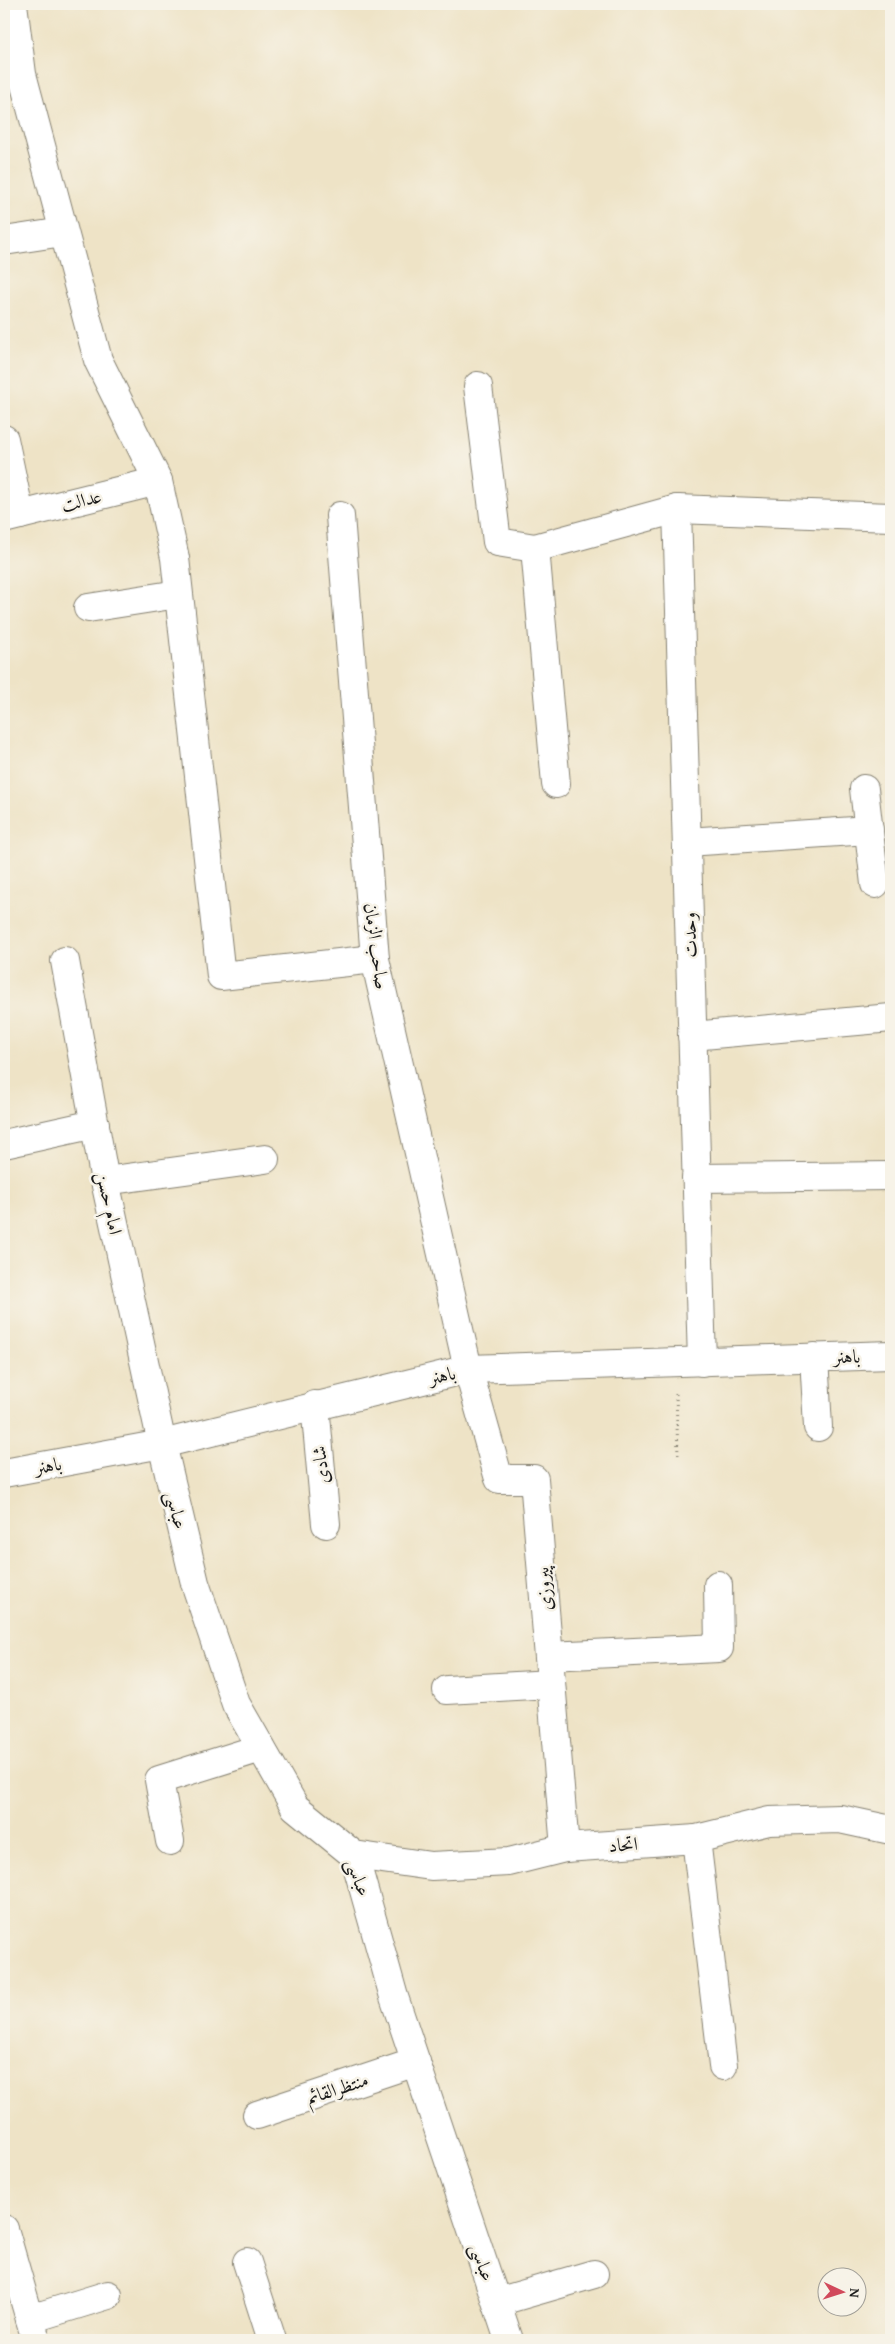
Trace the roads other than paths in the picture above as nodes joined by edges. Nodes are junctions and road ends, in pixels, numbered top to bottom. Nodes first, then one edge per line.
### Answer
1 (13, 4) edge
2 (63, 232) junction
3 (4, 240) edge
4 (478, 386) dead end
5 (4, 439) edge
6 (158, 481) junction
7 (677, 509) junction
8 (340, 516) dead end
9 (891, 516) edge
10 (12, 517) edge
11 (535, 548) junction
12 (178, 594) junction
13 (88, 608) dead end
14 (556, 784) dead end
15 (864, 789) dead end
16 (869, 830) junction
17 (687, 842) junction
18 (875, 884) dead end
19 (375, 959) junction
20 (65, 962) dead end
21 (891, 1018) edge
22 (692, 1036) junction
23 (95, 1124) junction
24 (4, 1144) edge
25 (265, 1159) dead end
26 (891, 1176) edge
27 (696, 1178) junction
28 (105, 1181) junction
29 (891, 1354) edge
30 (814, 1357) junction
31 (702, 1362) junction
32 (468, 1369) junction
33 (314, 1405) junction
34 (818, 1428) dead end
35 (162, 1444) junction
36 (4, 1473) edge
37 (326, 1524) dead end
38 (718, 1585) dead end
39 (549, 1656) junction
40 (551, 1684) junction
41 (447, 1690) dead end
42 (261, 1748) junction
43 (891, 1830) edge
44 (696, 1838) junction
45 (170, 1841) dead end
46 (565, 1848) junction
47 (354, 1855) junction
48 (416, 2062) junction
49 (723, 2066) dead end
50 (257, 2115) dead end
51 (4, 2229) edge
52 (247, 2262) dead end
53 (594, 2274) dead end
54 (108, 2295) dead end
55 (497, 2302) junction
56 (33, 2330) edge
57 (272, 2340) edge
58 (509, 2340) edge

1 - 2 street
2 - 3 street
2 - 6 street
4 - 11 street
5 - 10 street
6 - 10 street, عدالت
6 - 12 street
7 - 9 street
7 - 11 street
7 - 17 street, وحدت
8 - 19 street, صاحب الزمان
11 - 14 street
12 - 13 street
12 - 19 street
15 - 16 street
16 - 17 street
16 - 18 street
17 - 22 street, وحدت
19 - 32 street, صاحب الزمان
20 - 23 street, امام حسن
21 - 22 street
22 - 27 street, وحدت
23 - 24 street
23 - 28 street, امام حسن
25 - 28 street
26 - 27 street
27 - 31 street, وحدت
28 - 35 street, امام حسن
29 - 30 street, باهنر
30 - 31 street, باهنر
30 - 34 street
31 - 32 street, باهنر
32 - 33 street, باهنر
32 - 39 street, پیروزی
33 - 35 street, باهنر
33 - 37 street, شادی
35 - 36 street, باهنر
35 - 42 street, عباسی
38 - 39 street
39 - 40 street, پیروزی
40 - 41 street
40 - 46 street, پیروزی
42 - 45 street
42 - 47 street, عباسی
43 - 44 street, اتحاد
44 - 46 street, اتحاد
44 - 49 street
46 - 47 street, اتحاد
47 - 48 street, عباسی
48 - 50 street, منتظرالقائم
48 - 55 street, عباسی
51 - 56 street
52 - 57 street
53 - 55 street
54 - 56 street
55 - 58 street, عباسی

